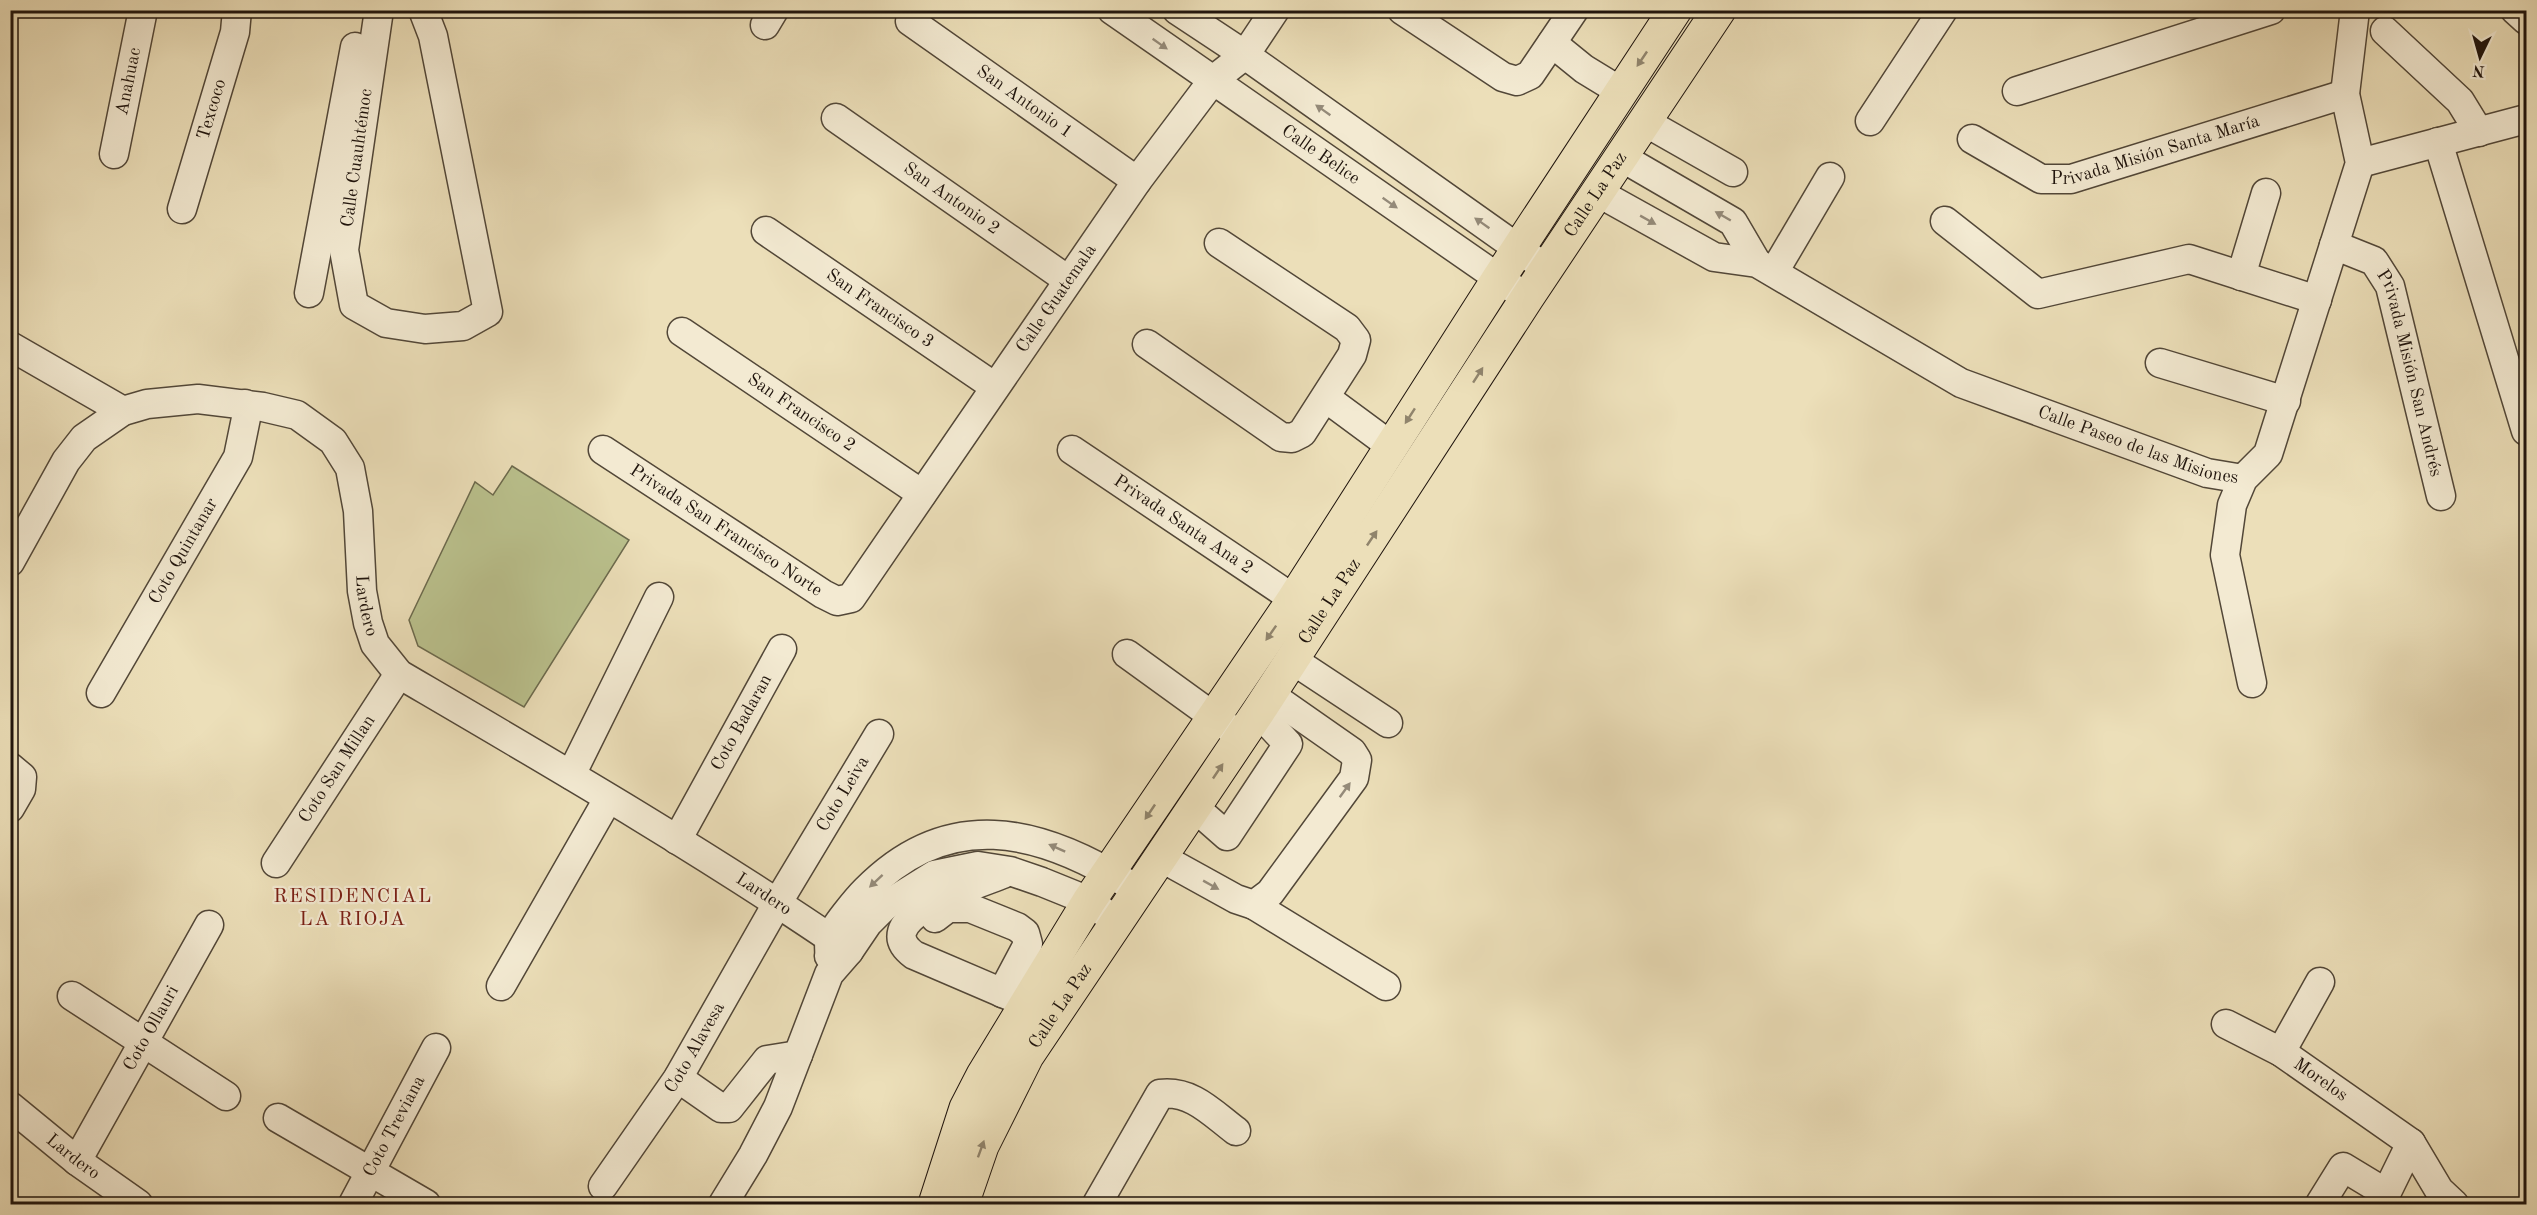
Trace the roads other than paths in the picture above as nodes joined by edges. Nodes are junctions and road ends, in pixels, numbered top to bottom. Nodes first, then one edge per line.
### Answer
1 (143, 10) edge
2 (237, 10) edge
3 (367, 10) edge
4 (379, 10) edge
5 (423, 10) edge
6 (1112, 10) edge
7 (1177, 10) edge
8 (1275, 10) edge
9 (1402, 10) edge
10 (1574, 10) edge
11 (1675, 10) edge
12 (1719, 10) edge
13 (1943, 10) edge
14 (2271, 10) edge
15 (2355, 10) edge
16 (2515, 10) edge
17 (2526, 20) edge
18 (910, 21) dead end
19 (2385, 31) dead end
20 (1552, 43) junction
21 (1245, 55) junction
22 (1213, 80) junction
23 (1620, 91) junction
24 (2016, 91) dead end
25 (2345, 93) junction
26 (836, 118) dead end
27 (2526, 119) edge
28 (1870, 121) dead end
29 (1645, 122) junction
30 (2478, 132) junction
31 (1972, 139) dead end
32 (2438, 142) junction
33 (114, 154) dead end
34 (1621, 157) junction
35 (2360, 163) junction
36 (1733, 172) dead end
37 (1830, 177) dead end
38 (1137, 181) junction
39 (1597, 192) junction
40 (2266, 194) dead end
41 (182, 209) dead end
42 (1945, 221) dead end
43 (766, 231) dead end
44 (1219, 243) dead end
45 (2334, 245) junction
46 (1518, 248) junction
47 (1765, 267) junction
48 (1547, 269) junction
49 (2241, 276) junction
50 (1499, 278) junction
51 (1068, 280) junction
52 (309, 292) dead end
53 (1527, 298) junction
54 (2317, 300) junction
55 (682, 332) dead end
56 (1147, 344) dead end
57 (10, 346) edge
58 (2160, 363) dead end
59 (995, 387) junction
60 (1326, 398) junction
61 (2286, 401) junction
62 (245, 404) junction
63 (123, 411) junction
64 (2526, 430) edge
65 (1391, 446) junction
66 (603, 450) dead end
67 (1072, 450) dead end
68 (2243, 479) junction
69 (922, 494) junction
70 (2441, 496) dead end
71 (10, 562) edge
72 (659, 597) dead end
73 (851, 598) joint
74 (1294, 599) junction
75 (782, 649) dead end
76 (1127, 654) dead end
77 (1291, 659) junction
78 (399, 675) junction
79 (2252, 683) dead end
80 (101, 693) dead end
81 (1256, 714) junction
82 (1213, 717) junction
83 (1388, 723) dead end
84 (879, 734) dead end
85 (10, 767) edge
86 (571, 775) junction
87 (608, 799) junction
88 (1194, 807) junction
89 (10, 808) edge
90 (980, 835) junction
91 (677, 840) junction
92 (1160, 857) junction
93 (276, 863) dead end
94 (978, 866) junction
95 (1010, 872) junction
96 (1110, 873) junction
97 (1138, 890) junction
98 (1089, 901) junction
99 (778, 902) junction
100 (1254, 904) junction
101 (1117, 921) junction
102 (209, 925) dead end
103 (839, 944) junction
104 (914, 955) junction
105 (2320, 982) dead end
106 (501, 986) dead end
107 (1386, 986) dead end
108 (72, 996) dead end
109 (1014, 998) junction
110 (2226, 1024) dead end
111 (144, 1042) junction
112 (436, 1048) dead end
113 (2281, 1052) junction
114 (798, 1055) junction
115 (678, 1078) junction
116 (226, 1096) dead end
117 (10, 1106) edge
118 (278, 1118) dead end
119 (1236, 1131) dead end
120 (2411, 1143) junction
121 (77, 1161) junction
122 (370, 1172) junction
123 (603, 1186) dead end
124 (2383, 1199) edge
125 (138, 1204) edge
126 (353, 1204) edge
127 (426, 1204) edge
128 (723, 1204) edge
129 (935, 1204) edge
130 (962, 1204) edge
131 (1097, 1204) edge
132 (2320, 1204) edge
133 (2454, 1204) edge

1 - 33 street, Anahuac
2 - 41 street, Texcoco
3 - 52 street
4 - 5 street, Calle Cuauhtémoc
6 -> 22 street, Calle Belice
7 - 21 street, Calle Belice
8 - 21 street, Calle Guatemala
9 - 20 street
10 - 20 street
11 -> 23 main road, Calle La Paz
12 - 29 main road, Calle La Paz
13 - 28 street
14 - 24 street
15 - 25 street, Calle Paseo de las Misiones
16 - 17 street
18 - 38 street, San Antonio 1
19 - 30 street
20 - 23 street
21 - 22 street, Calle Guatemala
46 -> 21 street, Calle Belice
22 - 38 street, Calle Guatemala
22 -> 50 street, Calle Belice
23 - 46 main road, Calle La Paz
25 - 31 street, Privada Misión Santa María
25 - 35 street, Calle Paseo de las Misiones
26 - 51 street, San Antonio 2
27 - 30 street
29 - 34 main road, Calle La Paz
29 - 36 street
30 - 32 street
32 - 35 street
32 - 64 street
34 - 39 main road, Calle La Paz
47 -> 34 street, Calle Paseo de las Misiones
35 - 45 street, Calle Paseo de las Misiones
37 - 47 street
38 - 51 street, Calle Guatemala
39 -> 47 street, Calle Paseo de las Misiones
39 - 48 main road, Calle La Paz
40 - 49 street
42 - 49 street
43 - 59 street, San Francisco 3
44 - 60 street
45 - 54 street, Calle Paseo de las Misiones
45 - 70 street, Privada Misión San Andrés
46 - 48 street, Calle Belice
46 - 50 main road, Calle La Paz
47 - 68 street, Calle Paseo de las Misiones
48 - 53 main road, Calle La Paz
49 - 54 street
50 - 53 street, Calle Belice
50 -> 65 main road, Calle La Paz
51 - 59 street, Calle Guatemala
77 -> 53 main road, Calle La Paz
54 - 61 street, Calle Paseo de las Misiones
55 - 69 street, San Francisco 2
56 - 60 street
57 - 63 street
58 - 61 street
59 - 69 street, Calle Guatemala
60 - 65 street
61 - 68 street, Calle Paseo de las Misiones
62 - 63 street, Lardero
62 - 78 street, Lardero
62 - 80 street, Coto Quintanar
63 - 71 street, Lardero
65 - 74 main road, Calle La Paz
66 - 73 street, Privada San Francisco Norte
67 - 74 street, Privada Santa Ana 2
68 - 79 street
69 - 73 street, Calle Guatemala
72 - 86 street
74 -> 82 main road, Calle La Paz
75 - 91 street, Coto Badaran
76 - 82 street
77 - 81 main road, Calle La Paz
77 - 83 street
78 - 86 street, Lardero
78 - 93 street, Coto San Millan
81 - 82 street
88 -> 81 main road, Calle La Paz
81 - 88 street
100 -> 81 street
82 -> 96 main road, Calle La Paz
84 - 99 street, Coto Leiva
85 - 89 street
86 - 87 street, Lardero
87 - 91 street, Lardero
87 - 106 street
88 - 92 main road, Calle La Paz
90 - 94 street
96 -> 90 street
90 -> 103 street
91 - 99 street, Lardero
92 - 97 main road, Calle La Paz
92 -> 100 street
94 - 95 street
94 - 103 street
95 - 98 street
95 - 104 street
96 - 97 street
96 - 98 main road, Calle La Paz
97 - 101 main road, Calle La Paz
98 - 101 street
98 - 109 main road, Calle La Paz
99 - 103 street, Lardero
99 - 115 street, Coto Alavesa
100 - 107 street
130 -> 101 main road, Calle La Paz
102 - 111 street, Coto Ollauri
103 - 114 street
104 - 109 street
104 - 109 street
105 - 113 street
108 - 111 street
109 - 129 main road, Calle La Paz
110 - 113 street, Morelos
111 - 116 street
111 - 121 street, Coto Ollauri
112 - 122 street, Coto Treviana
113 - 120 street, Morelos
114 - 115 street
114 - 128 street
115 - 123 street, Coto Alavesa
117 - 121 street, Lardero
118 - 122 street
119 - 131 street
120 - 124 street
120 - 133 street
121 - 125 street, Lardero
122 - 126 street, Coto Treviana
122 - 127 street
124 - 132 street

